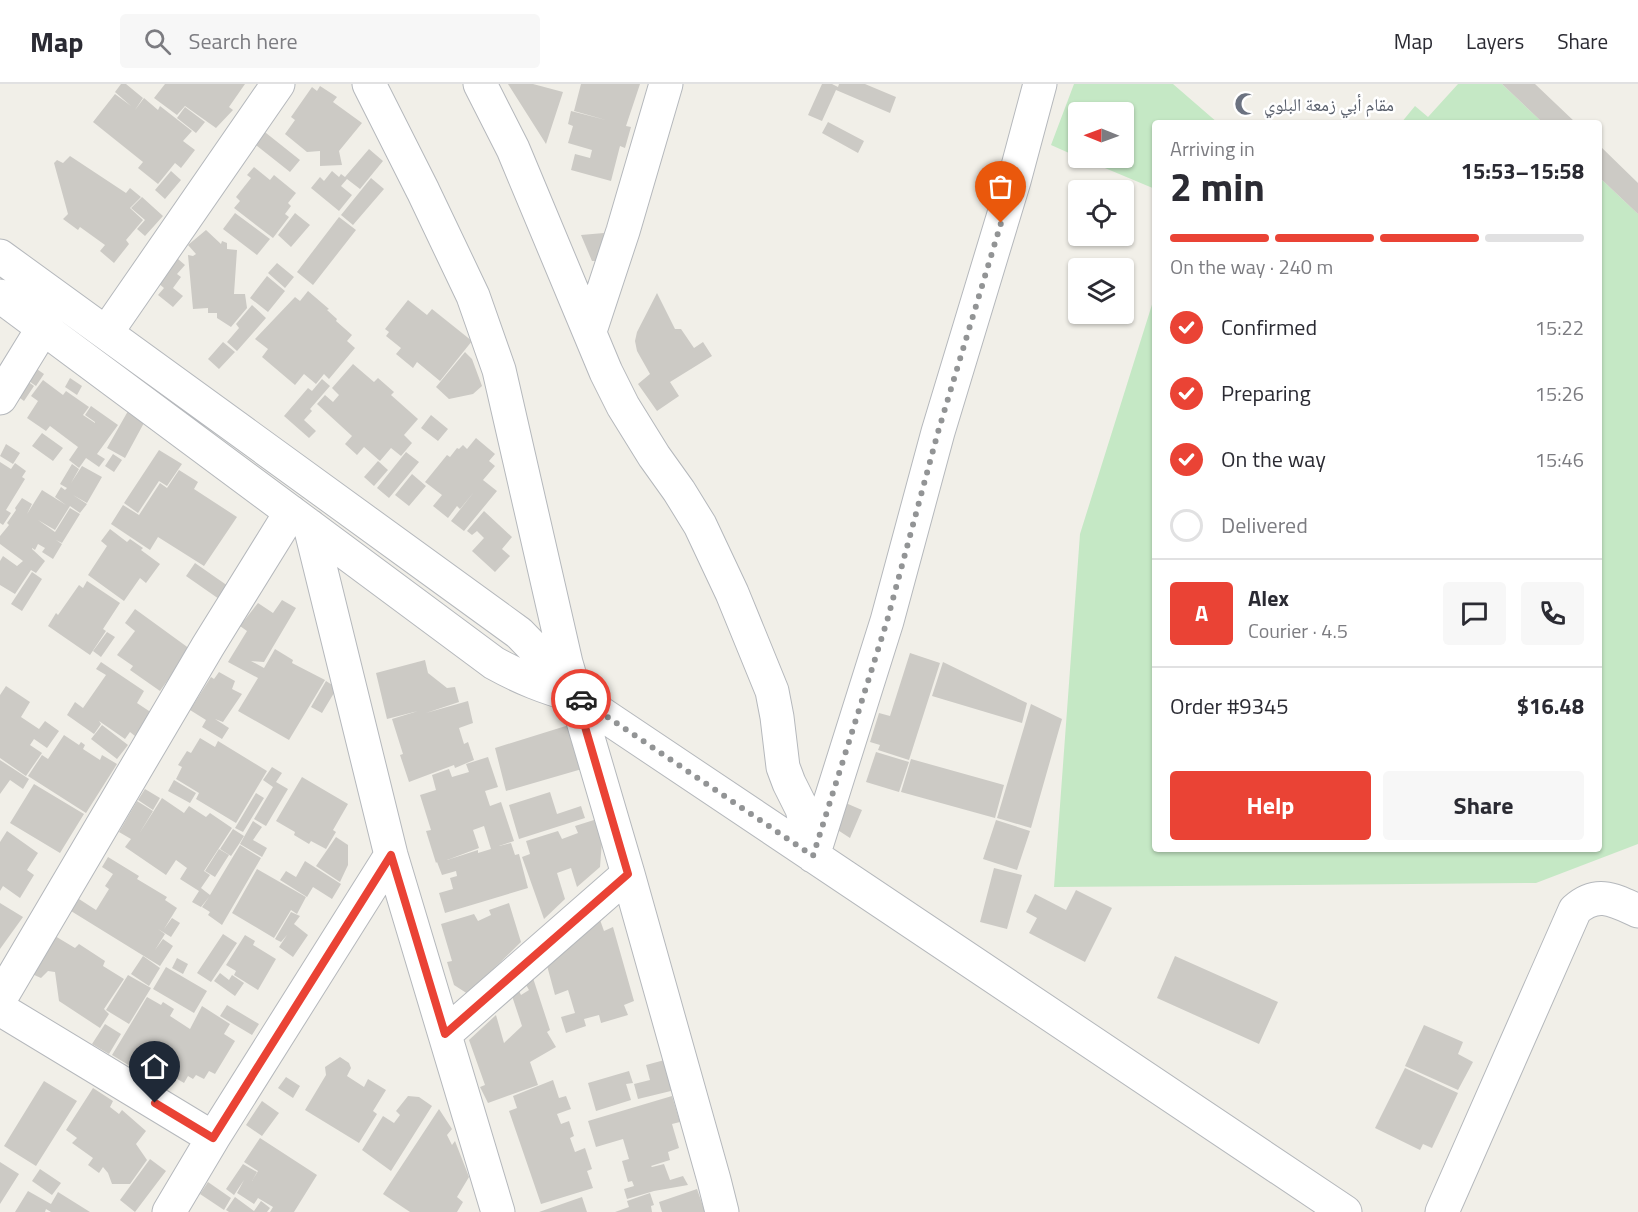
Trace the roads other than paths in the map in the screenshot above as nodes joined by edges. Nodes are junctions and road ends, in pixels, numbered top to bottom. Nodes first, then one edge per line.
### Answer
1 (278, 84) edge
2 (369, 84) edge
3 (480, 84) edge
4 (666, 84) edge
5 (1040, 84) edge
6 (0, 256) edge
7 (0, 296) edge
8 (43, 328) junction
9 (590, 331) junction
10 (106, 333) junction
11 (0, 398) edge
12 (300, 519) junction
13 (576, 696) junction
14 (391, 855) junction
15 (813, 856) junction
16 (628, 874) junction
17 (1638, 911) edge
18 (0, 999) edge
19 (0, 1009) edge
20 (445, 1034) junction
21 (213, 1138) junction
22 (491, 1206) edge
23 (169, 1212) edge
24 (722, 1212) edge
25 (1345, 1212) edge
26 (1442, 1212) edge

1 - 10 street
2 - 13 street
3 - 9 street
4 - 9 street
5 - 15 street
6 - 10 street
7 - 8 street
8 - 11 street
8 - 12 street
9 - 15 street
10 - 13 street
12 - 13 street
12 - 14 street
12 - 18 street
13 - 15 street
13 - 16 street
14 - 20 street
14 - 21 street
15 - 25 street
16 - 20 street
16 - 24 street
17 - 26 street
19 - 21 street
20 - 22 street
21 - 23 street

